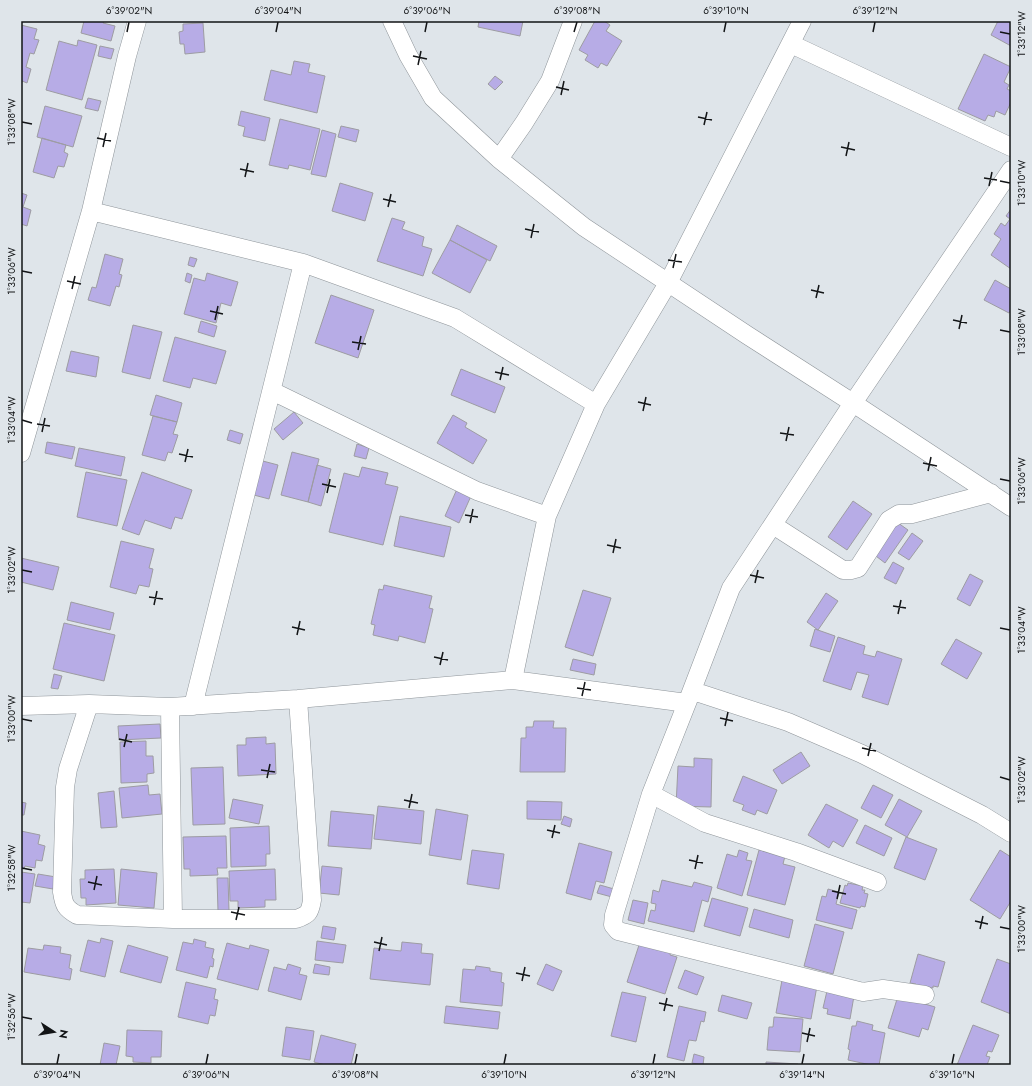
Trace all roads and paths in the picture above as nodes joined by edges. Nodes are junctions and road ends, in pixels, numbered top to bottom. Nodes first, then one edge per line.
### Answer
1 (137, 21) edge
2 (392, 21) edge
3 (573, 21) edge
4 (802, 21) edge
5 (791, 44) junction
6 (1011, 147) edge
7 (499, 159) junction
8 (1011, 170) edge
9 (91, 211) junction
10 (303, 263) junction
11 (668, 283) junction
12 (272, 391) junction
13 (853, 403) junction
14 (596, 404) junction
15 (21, 453) edge
16 (991, 493) junction
17 (1011, 507) edge
18 (547, 516) junction
19 (773, 525) junction
20 (513, 680) junction
21 (690, 697) junction
22 (298, 699) junction
23 (89, 704) junction
24 (21, 706) edge
25 (193, 706) junction
26 (170, 707) junction
27 (651, 794) junction
28 (1011, 832) edge
29 (877, 882) dead end
30 (173, 919) junction
31 (925, 995) dead end

1 - 9 street
2 - 7 street
3 - 7 street
4 - 5 street
5 - 6 street
5 - 11 street
7 - 11 street
8 - 13 street
9 - 10 street
9 - 15 street
10 - 12 street
10 - 14 street
11 - 13 street
11 - 14 street
12 - 18 street
12 - 25 street
13 - 16 street
13 - 19 street
14 - 18 street
16 - 17 street
16 - 19 street
18 - 20 street
19 - 21 street
20 - 21 street
20 - 22 street
21 - 27 street
21 - 28 street
22 - 25 street
22 - 30 street
23 - 24 street
23 - 26 street
23 - 30 street
25 - 26 street
26 - 30 street
27 - 29 street
27 - 31 street

